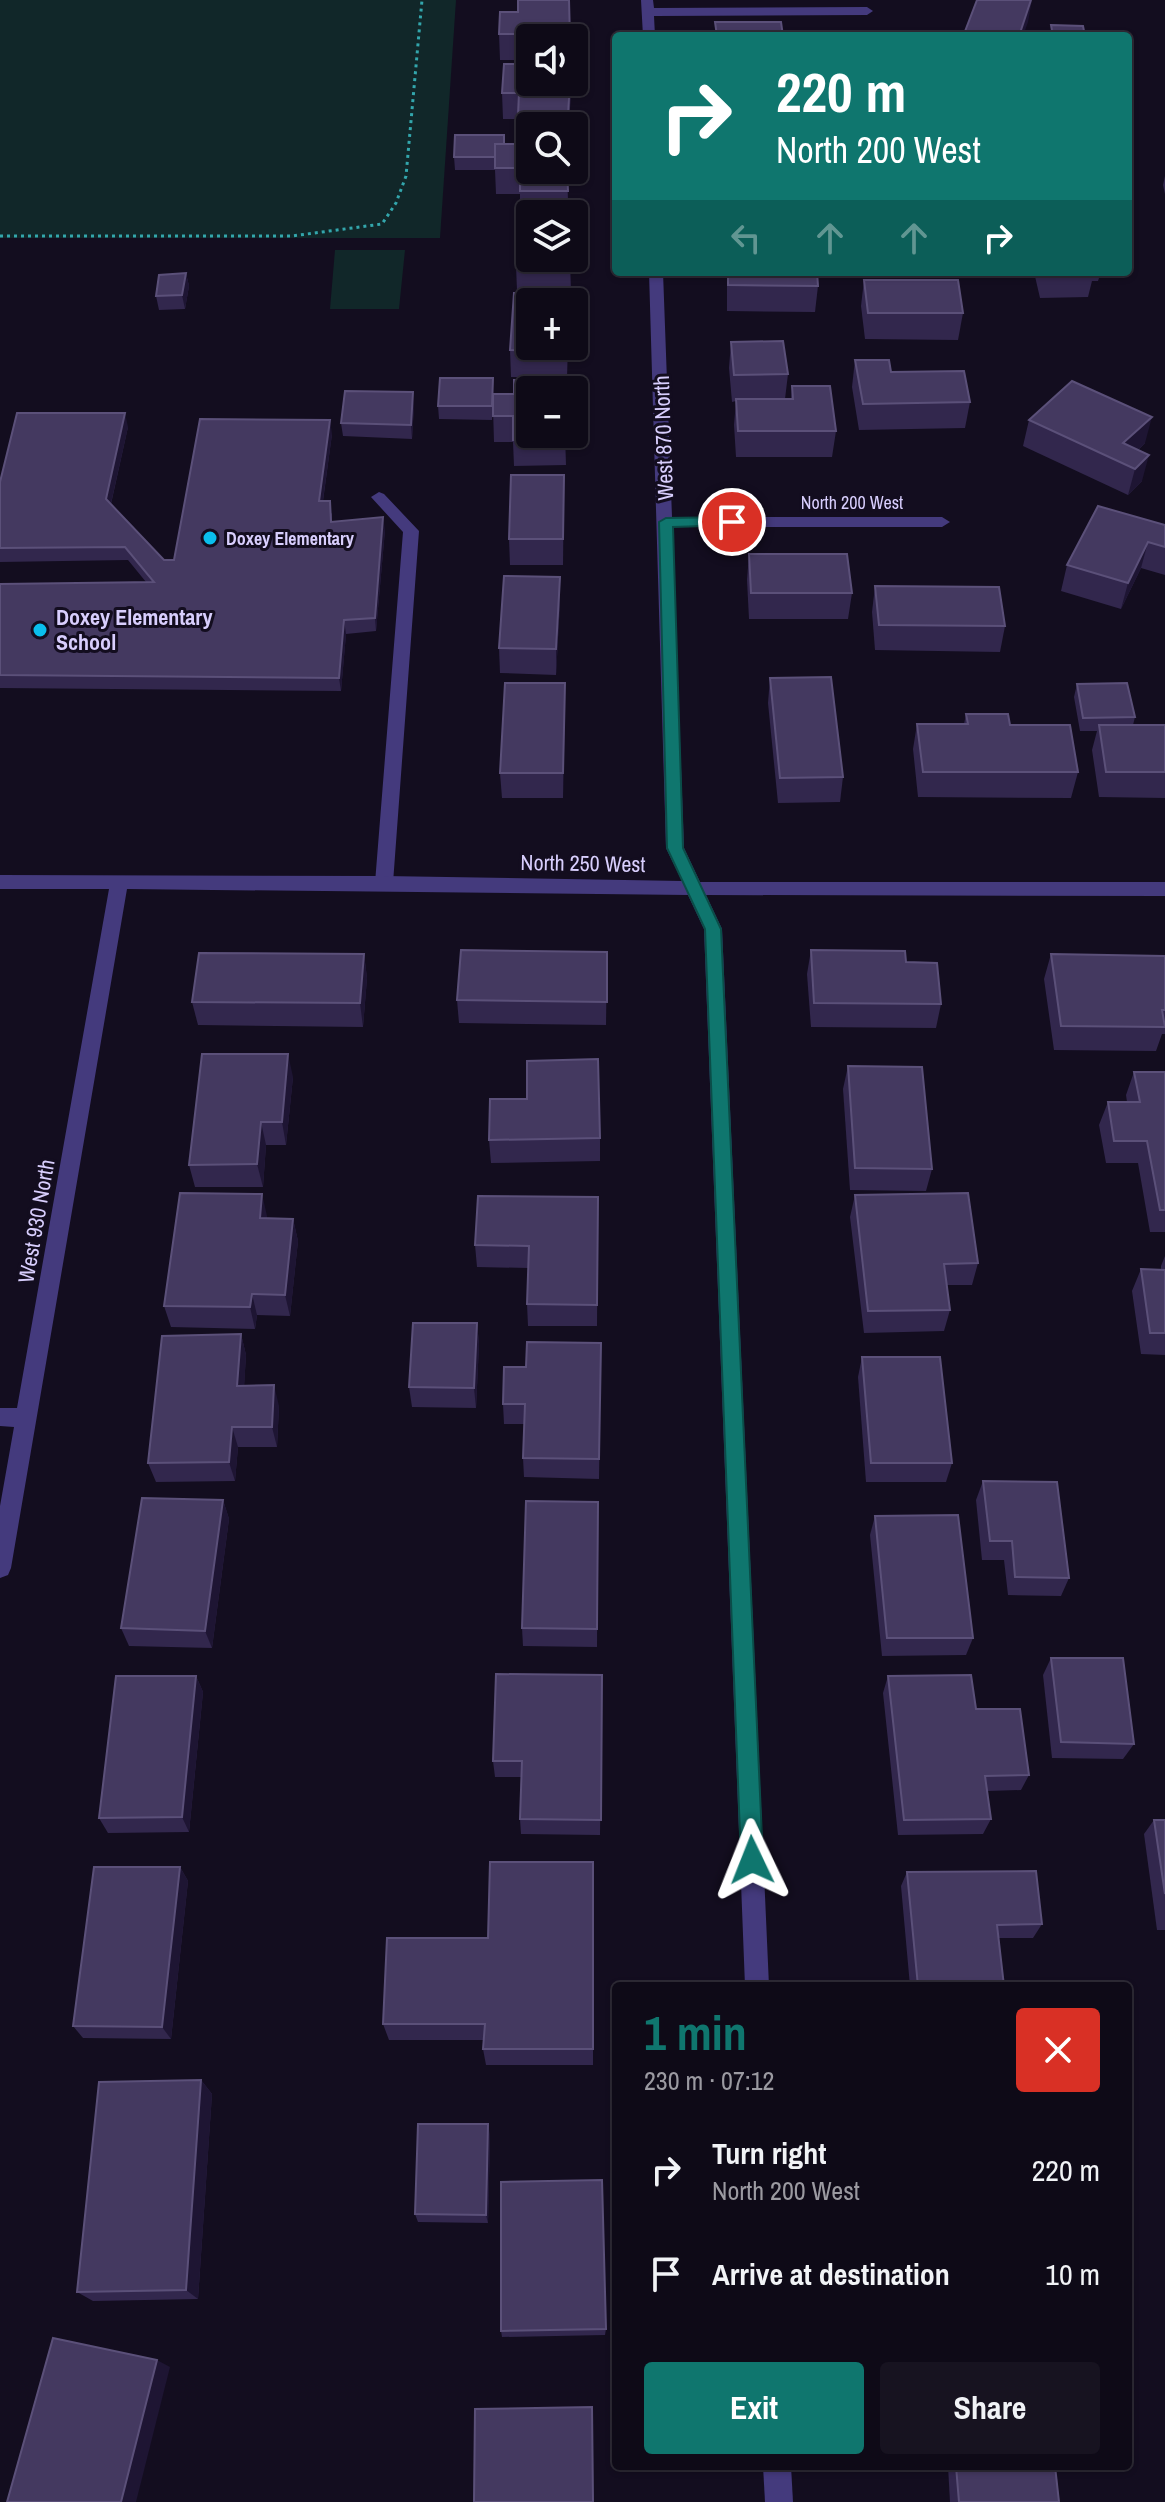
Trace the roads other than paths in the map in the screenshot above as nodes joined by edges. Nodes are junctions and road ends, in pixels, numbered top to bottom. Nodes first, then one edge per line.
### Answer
1 (648, 6) edge
2 (867, 11) dead end
3 (649, 32) edge
4 (656, 276) edge
5 (379, 497) dead end
6 (666, 522) junction
7 (942, 522) dead end
8 (0, 882) edge
9 (119, 883) junction
10 (384, 883) junction
11 (694, 888) junction
12 (1165, 889) edge
13 (0, 1417) edge
14 (26, 1418) junction
15 (0, 1568) edge
16 (757, 1982) edge
17 (777, 2470) edge
18 (779, 2502) edge

1 - 2 street
1 - 3 street
4 - 6 street, West 870 North
5 - 10 street
6 - 7 street, North 200 West
6 - 11 street, West 870 North
8 - 9 street, North 250 West
9 - 10 street, North 250 West
9 - 14 street, West 930 North
10 - 11 street, North 250 West
11 - 12 street, North 250 West
11 - 16 street, West 870 North
13 - 14 street
14 - 15 street, West 930 North
17 - 18 street

